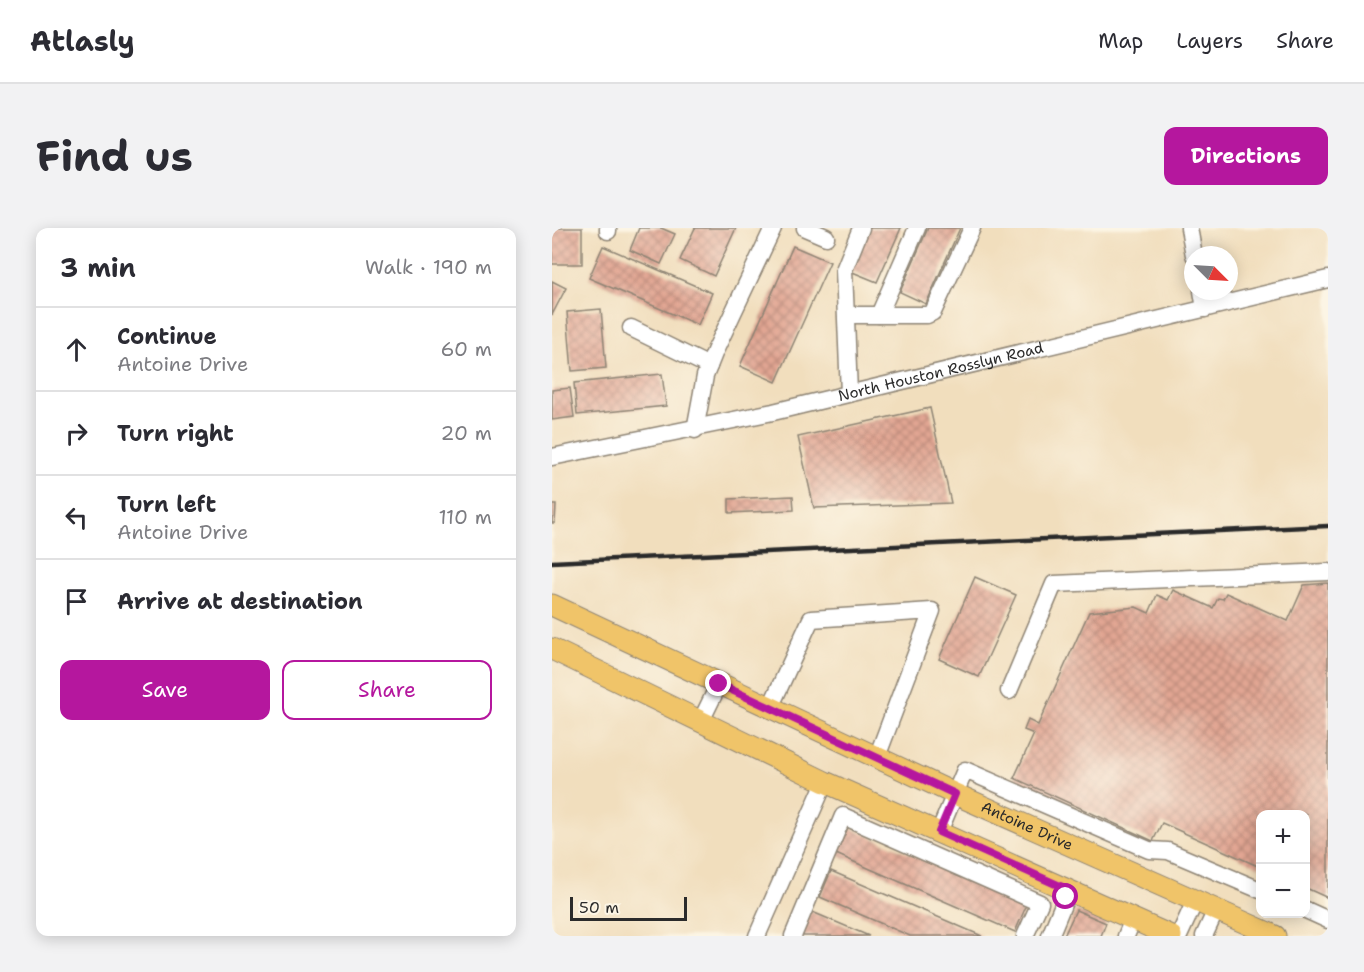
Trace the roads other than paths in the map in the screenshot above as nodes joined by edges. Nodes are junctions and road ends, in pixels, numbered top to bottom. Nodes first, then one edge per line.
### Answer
1 (773, 228) edge
2 (805, 228) edge
3 (861, 228) edge
4 (917, 228) edge
5 (972, 228) edge
6 (1189, 228) edge
7 (826, 237) dead end
8 (1192, 246) edge
9 (1328, 279) edge
10 (1204, 300) edge
11 (1205, 309) junction
12 (847, 315) junction
13 (879, 315) junction
14 (631, 328) dead end
15 (709, 366) junction
16 (849, 393) junction
17 (695, 430) junction
18 (552, 457) edge
19 (1328, 572) edge
20 (552, 605) edge
21 (552, 649) edge
22 (719, 684) junction
23 (1009, 691) dead end
24 (770, 708) junction
25 (701, 721) junction
26 (877, 757) junction
27 (825, 782) junction
28 (955, 794) junction
29 (939, 832) junction
30 (1256, 888) edge
31 (1069, 890) junction
32 (1195, 901) junction
33 (1216, 910) junction
34 (1310, 912) edge
35 (1328, 920) edge
36 (1130, 928) edge
37 (757, 936) edge
38 (793, 936) edge
39 (1025, 936) edge
40 (1050, 936) edge
41 (1171, 936) edge
42 (1179, 936) edge
43 (1204, 936) edge
44 (1275, 936) edge

1 - 15 street
2 - 7 street
3 - 12 street
4 - 13 street
5 - 13 street
6 - 8 street
9 - 11 street, North Houston Rosslyn Road
10 - 11 street
11 - 16 street, North Houston Rosslyn Road
12 - 13 street
12 - 16 street
14 - 15 street
15 - 17 street
16 - 17 street, North Houston Rosslyn Road
17 - 18 street, North Houston Rosslyn Road
19 - 23 street
20 - 22 main road, Antoine Drive
21 - 25 main road
22 - 24 main road, Antoine Drive
22 - 25 street
24 - 26 main road, Antoine Drive
24 - 26 street
25 - 27 main road
26 - 28 main road, Antoine Drive
27 - 29 main road
27 - 37 street
28 - 29 street
28 - 30 street
28 - 32 main road, Antoine Drive
29 - 31 main road
31 - 36 main road
31 - 40 street
32 - 33 main road, Antoine Drive
32 - 42 street
33 - 43 street
33 - 44 main road, Antoine Drive
34 - 35 street
36 - 41 main road
38 - 39 street

